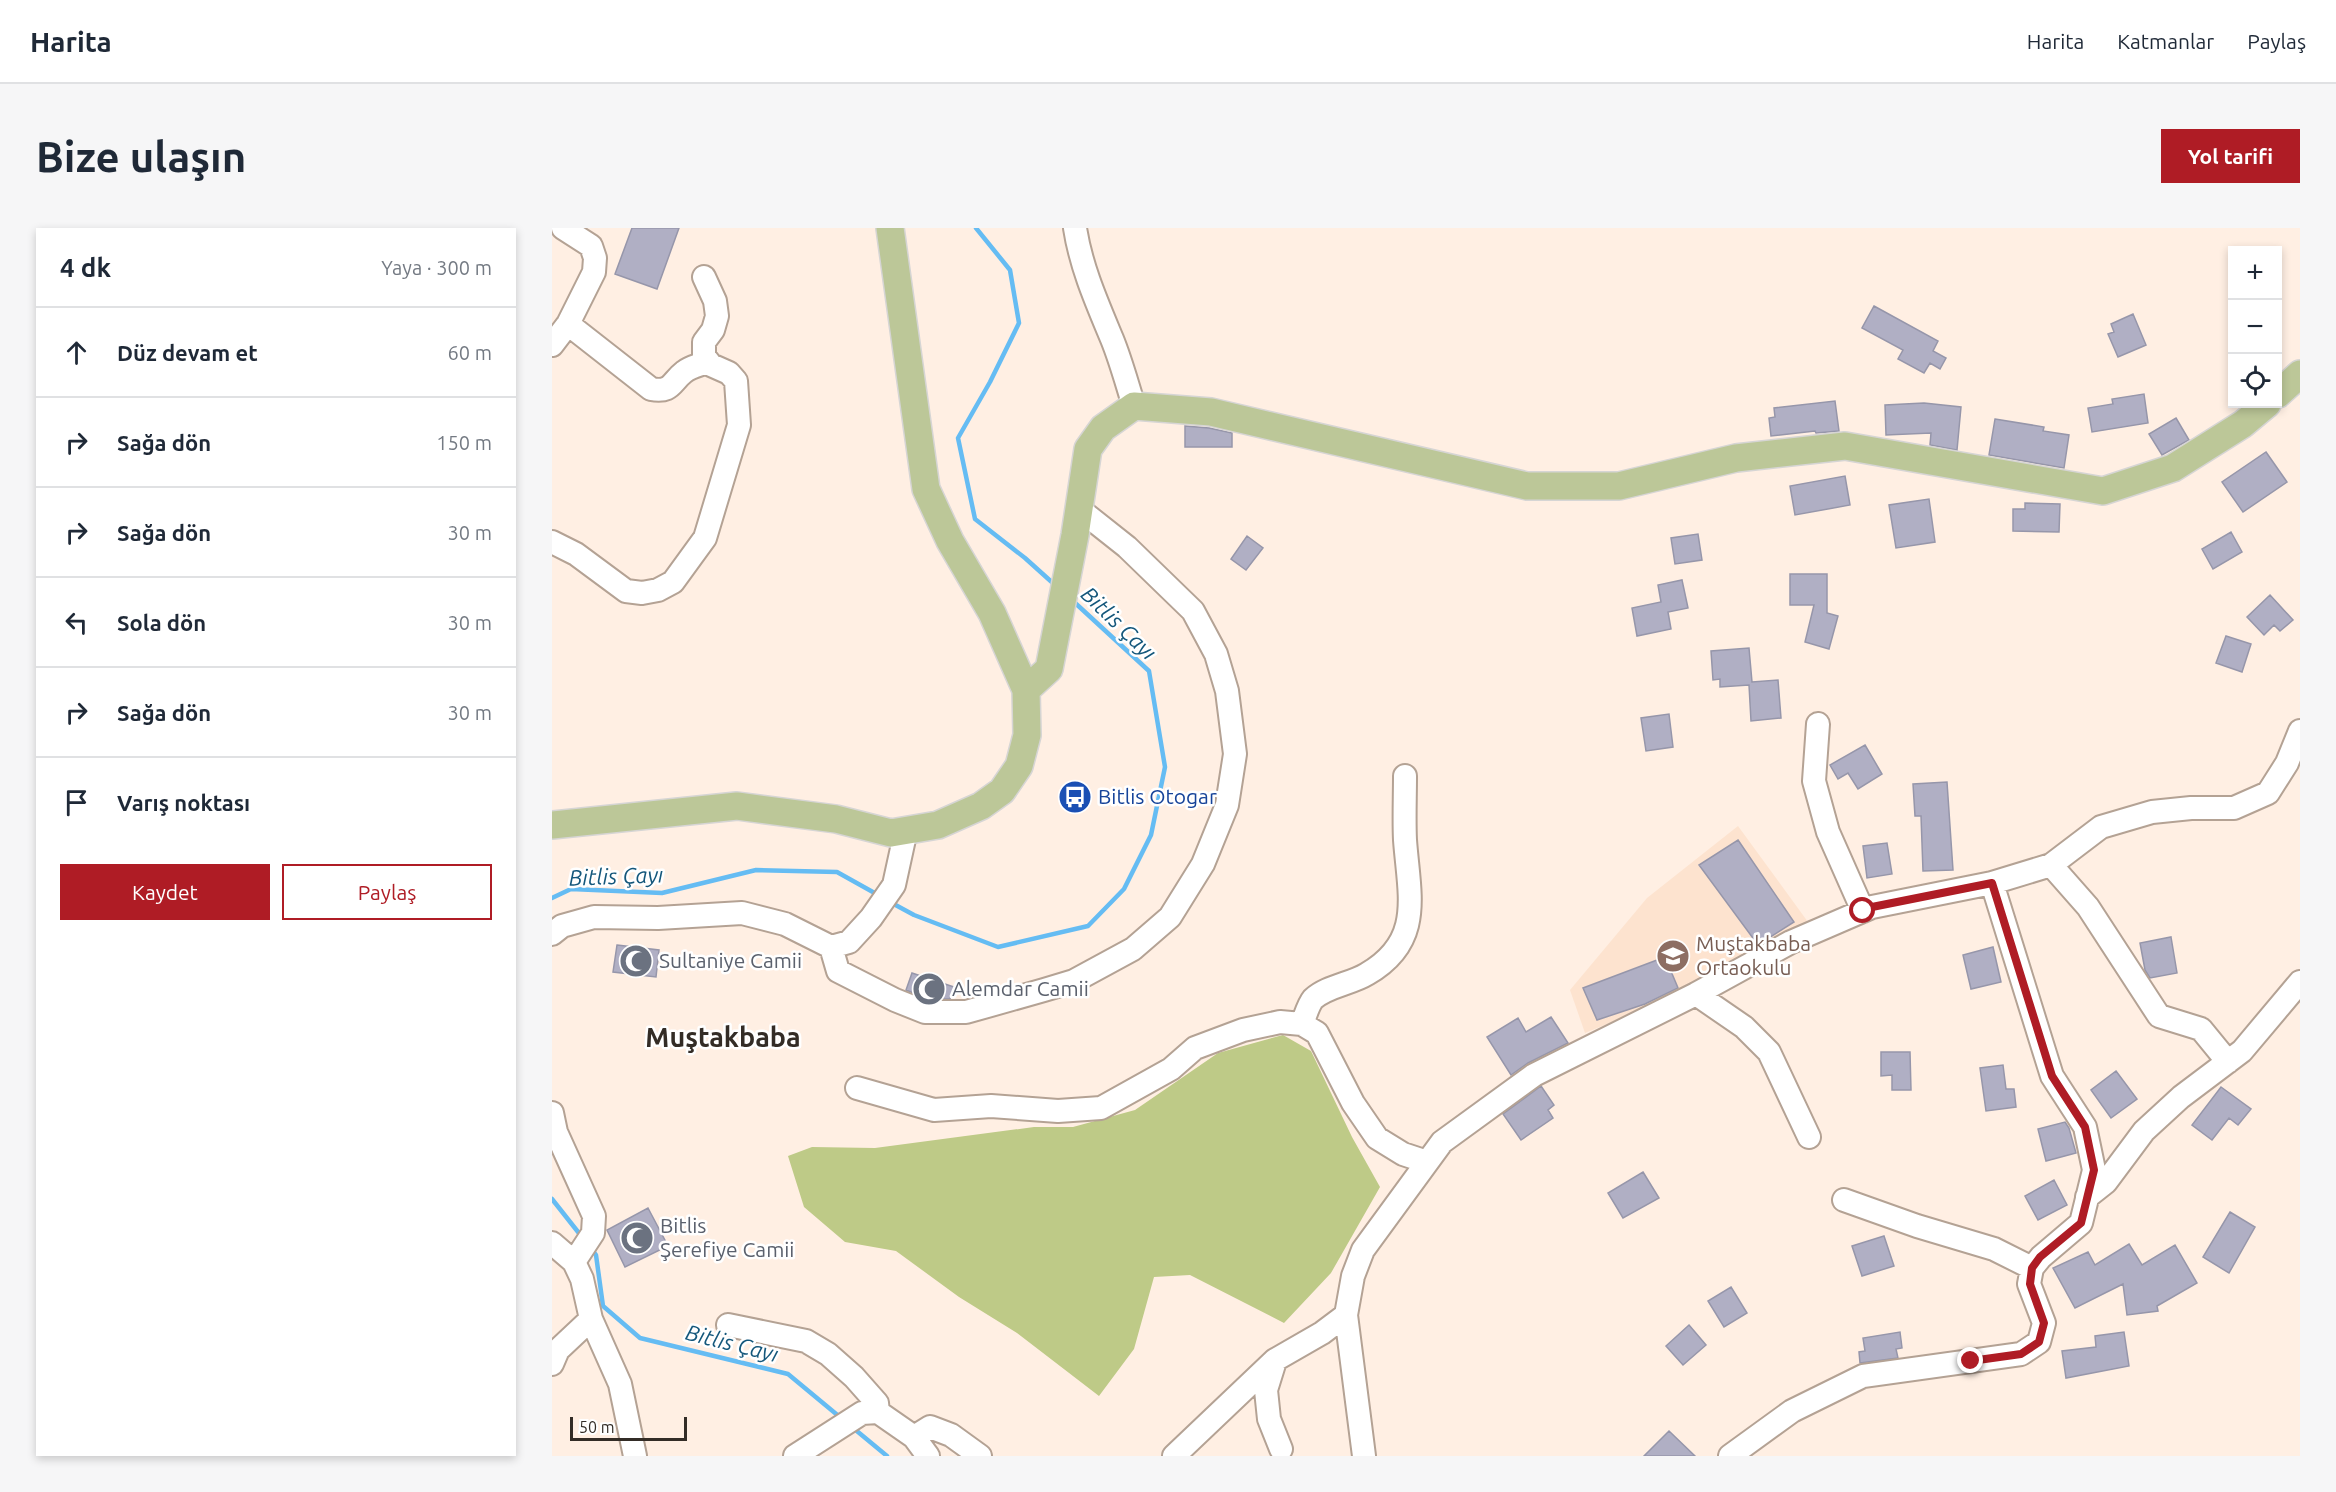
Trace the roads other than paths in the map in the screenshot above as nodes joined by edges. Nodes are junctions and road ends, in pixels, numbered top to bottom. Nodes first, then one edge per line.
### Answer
1 (563, 228) edge
2 (890, 228) edge
3 (1075, 228) edge
4 (704, 277) dead end
5 (568, 324) junction
6 (552, 345) edge
7 (707, 362) junction
8 (2300, 374) edge
9 (2282, 390) edge
10 (1134, 406) junction
11 (2262, 408) edge
12 (1079, 509) junction
13 (552, 542) edge
14 (1026, 690) junction
15 (1818, 724) dead end
16 (2300, 731) edge
17 (1405, 776) dead end
18 (552, 825) edge
19 (906, 830) junction
20 (2051, 865) junction
21 (1992, 883) junction
22 (1863, 911) junction
23 (552, 934) edge
24 (831, 947) junction
25 (2300, 982) edge
26 (1695, 994) junction
27 (1302, 1024) junction
28 (2228, 1062) junction
29 (857, 1088) dead end
30 (552, 1113) edge
31 (1809, 1137) dead end
32 (1427, 1162) junction
33 (2087, 1197) junction
34 (1844, 1200) dead end
35 (566, 1251) edge
36 (2032, 1268) junction
37 (1346, 1315) junction
38 (591, 1319) junction
39 (728, 1325) dead end
40 (1275, 1360) junction
41 (552, 1364) edge
42 (870, 1412) junction
43 (914, 1437) junction
44 (1281, 1449) dead end
45 (635, 1456) edge
46 (795, 1456) edge
47 (928, 1456) edge
48 (980, 1456) edge
49 (1174, 1456) edge
50 (1364, 1456) edge
51 (1730, 1456) edge

1 - 5 street
2 - 14 main road
3 - 10 street
4 - 7 street
5 - 6 street
5 - 7 street
7 - 13 street
8 - 9 main road
10 - 11 main road
10 - 12 main road
12 - 14 main road
12 - 24 street
14 - 19 main road
15 - 22 street
16 - 20 street
17 - 27 street
18 - 19 main road
19 - 24 street
20 - 21 street
20 - 28 street
21 - 22 street
21 - 33 street
22 - 26 street
23 - 24 street
25 - 28 street
26 - 31 street
26 - 32 street
27 - 29 street
27 - 32 street
28 - 33 street
30 - 35 street
32 - 37 street
33 - 36 street
34 - 36 street
35 - 38 street
36 - 51 street
37 - 40 street
37 - 50 street
38 - 41 street
38 - 45 street
39 - 42 street
40 - 44 street
40 - 49 street
42 - 43 street
42 - 46 street
43 - 47 street
43 - 48 street

